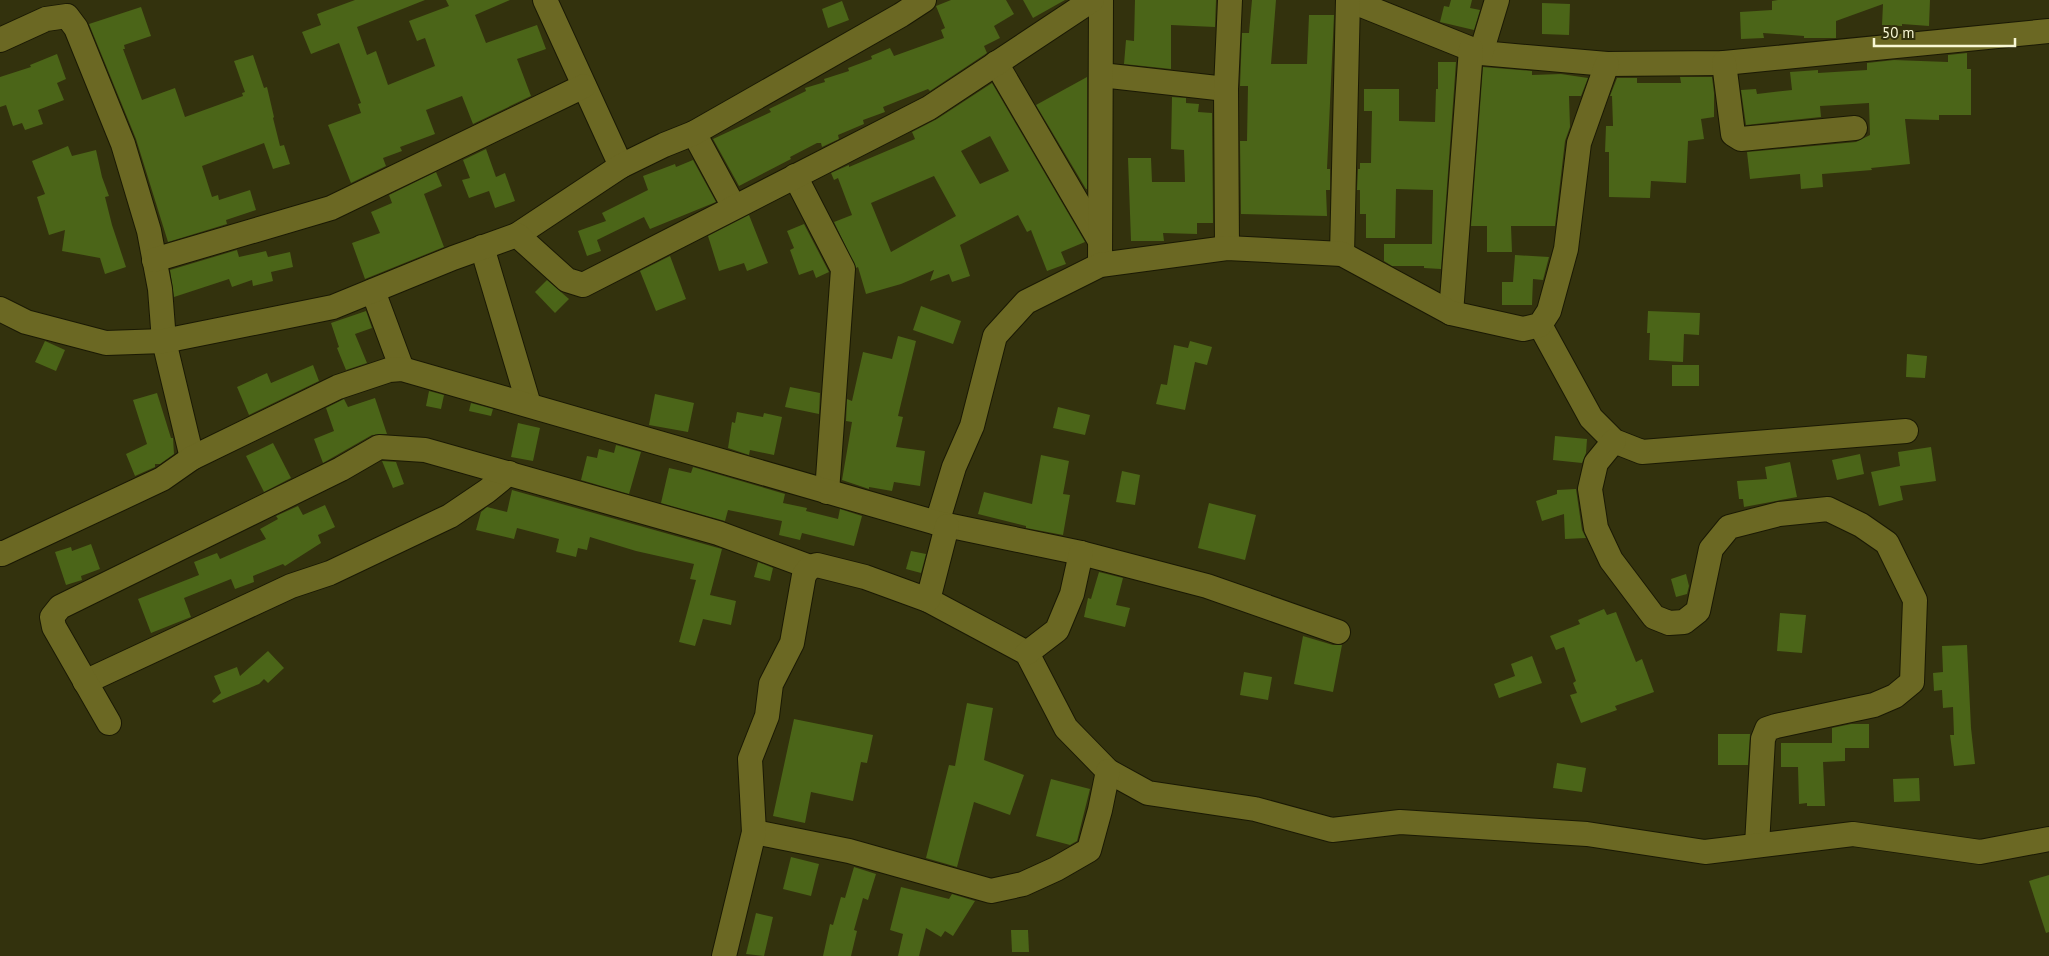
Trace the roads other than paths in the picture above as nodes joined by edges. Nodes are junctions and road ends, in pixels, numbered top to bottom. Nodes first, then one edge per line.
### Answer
1 (545, 0) edge
2 (924, 0) edge
3 (1092, 0) edge
4 (1101, 0) edge
5 (1230, 0) edge
6 (1349, 0) edge
7 (1497, 0) edge
8 (2049, 31) edge
9 (0, 40) edge
10 (1476, 51) junction
11 (996, 63) junction
12 (1724, 63) junction
13 (1607, 64) junction
14 (1101, 75) junction
15 (584, 86) junction
16 (1226, 89) junction
17 (1855, 128) dead end
18 (694, 133) junction
19 (621, 166) junction
20 (795, 176) junction
21 (734, 208) junction
22 (517, 235) junction
23 (1100, 241) junction
24 (482, 247) junction
25 (1227, 248) junction
26 (1342, 254) junction
27 (154, 260) junction
28 (1100, 265) junction
29 (373, 291) junction
30 (0, 309) edge
31 (1451, 314) junction
32 (1540, 325) junction
33 (164, 341) junction
34 (402, 369) junction
35 (529, 405) junction
36 (1906, 431) dead end
37 (1614, 441) junction
38 (192, 458) junction
39 (509, 473) junction
40 (826, 492) junction
41 (942, 525) junction
42 (0, 553) edge
43 (1082, 553) junction
44 (810, 567) junction
45 (928, 600) junction
46 (1338, 632) dead end
47 (1026, 653) junction
48 (85, 682) junction
49 (109, 723) dead end
50 (1108, 771) junction
51 (754, 832) junction
52 (2049, 839) edge
53 (1756, 846) junction
54 (724, 956) edge

1 - 15 street
2 - 18 street
3 - 11 street
4 - 14 street
5 - 16 street
6 - 10 street
6 - 26 street
7 - 10 street
8 - 12 street
9 - 27 street
10 - 13 street
10 - 31 street
11 - 20 street
11 - 23 street
12 - 13 street
12 - 17 street
13 - 32 street
14 - 16 street
14 - 23 street
15 - 19 street
15 - 27 street
16 - 25 street
18 - 19 street
18 - 21 street
19 - 22 street
20 - 21 street
20 - 40 street
21 - 22 street
22 - 24 street
23 - 28 street
24 - 29 street
24 - 35 street
25 - 26 street
25 - 28 street
26 - 31 street
27 - 33 street
28 - 41 street
29 - 33 street
29 - 34 street
30 - 33 street
31 - 32 street
32 - 37 street
33 - 38 street
34 - 35 street
34 - 38 street
35 - 40 street
36 - 37 street
37 - 53 street
38 - 42 street
39 - 44 street
39 - 48 street
39 - 48 street
40 - 41 street
41 - 43 street
41 - 45 street
43 - 46 street
43 - 47 street
44 - 45 street
44 - 51 street
45 - 47 street
47 - 50 street
48 - 49 street
50 - 51 street
50 - 53 street
51 - 54 street
52 - 53 street

